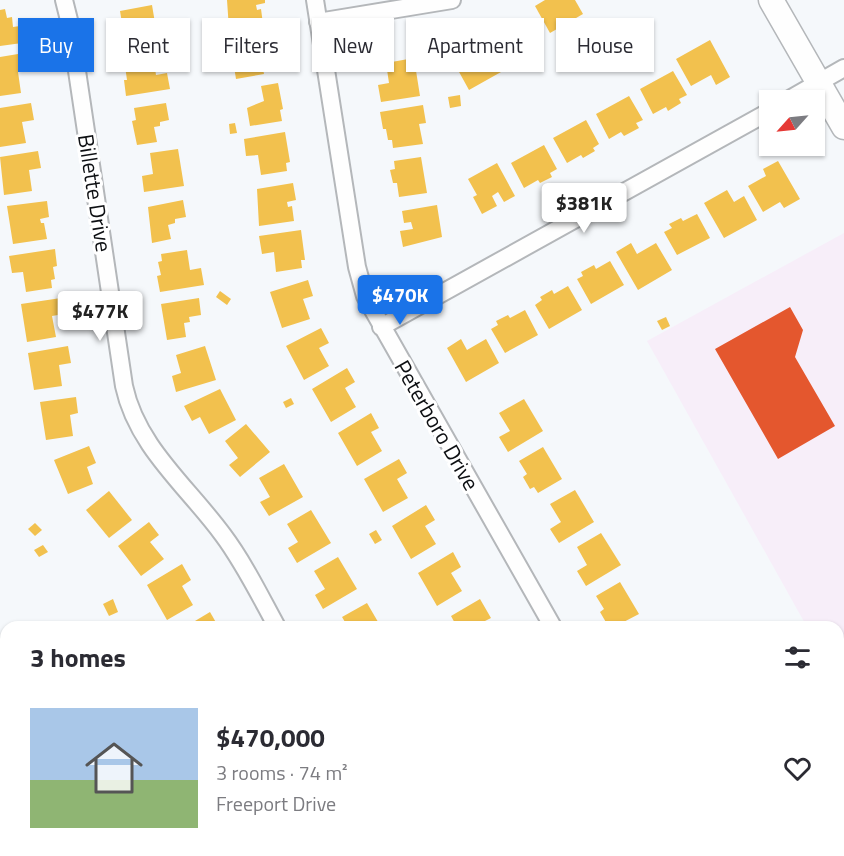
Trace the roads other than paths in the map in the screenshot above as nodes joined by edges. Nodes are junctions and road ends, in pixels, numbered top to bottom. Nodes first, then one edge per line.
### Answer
1 (64, 0) edge
2 (315, 0) edge
3 (452, 0) edge
4 (771, 0) edge
5 (317, 18) edge
6 (342, 18) edge
7 (844, 68) edge
8 (326, 72) edge
9 (819, 83) junction
10 (806, 90) edge
11 (759, 117) edge
12 (844, 127) edge
13 (381, 327) junction
14 (273, 621) edge
15 (550, 621) edge

1 - 14 street, Billette Drive
2 - 5 street, Peterboro Drive
3 - 6 street
4 - 9 street
7 - 9 street
8 - 13 street, Peterboro Drive
9 - 10 street
9 - 12 street
11 - 13 street
13 - 15 street, Peterboro Drive

